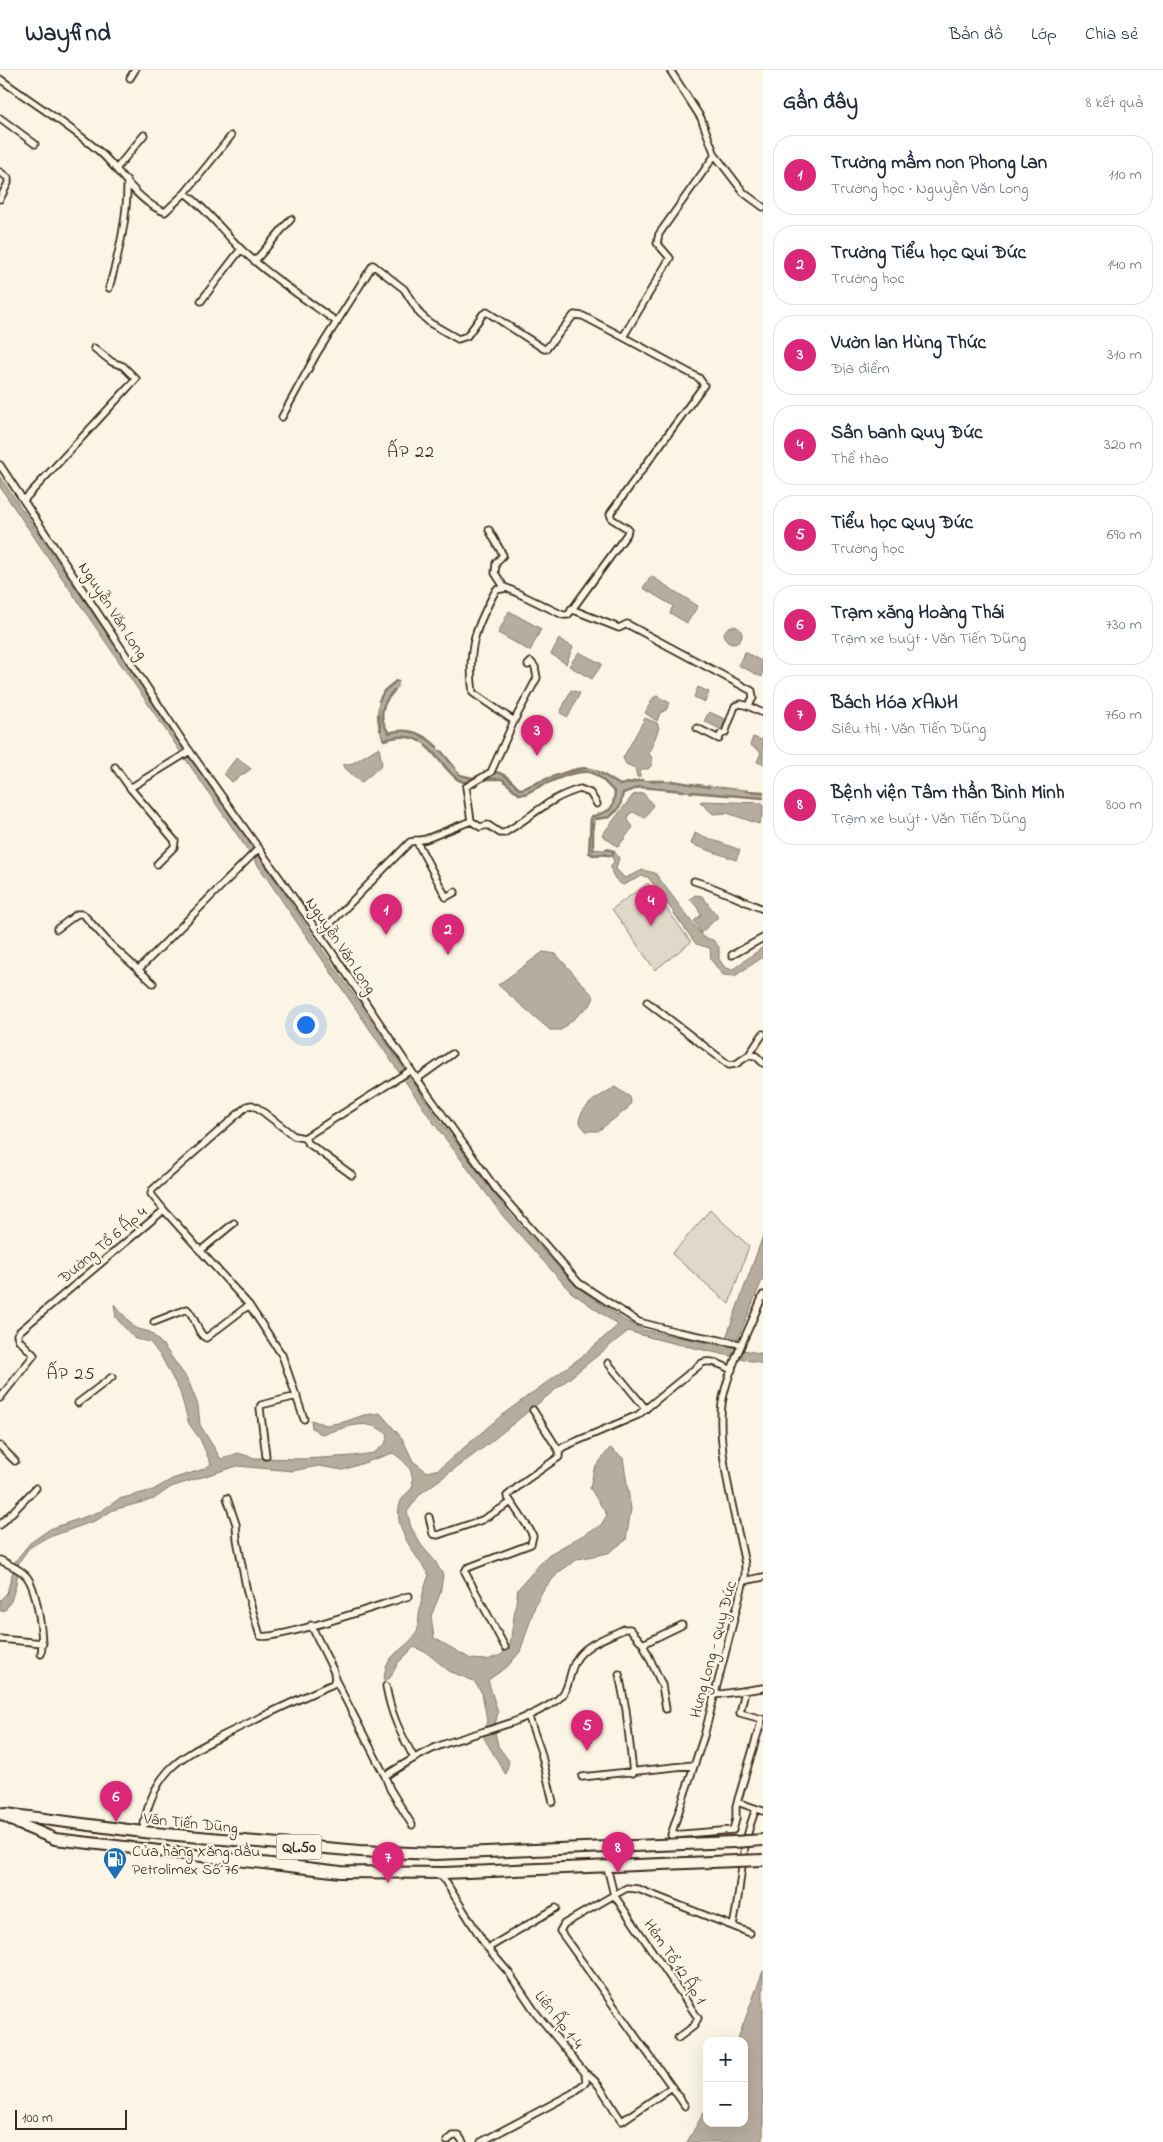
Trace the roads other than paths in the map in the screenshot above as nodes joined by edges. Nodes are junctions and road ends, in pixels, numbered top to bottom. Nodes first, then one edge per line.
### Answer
1 (135, 70) edge
2 (670, 70) edge
3 (130, 78) dead end
4 (0, 79) edge
5 (0, 118) edge
6 (144, 135) dead end
7 (231, 136) dead end
8 (35, 144) dead end
9 (715, 155) junction
10 (116, 169) junction
11 (0, 172) edge
12 (126, 180) junction
13 (185, 193) junction
14 (0, 199) edge
15 (763, 207) edge
16 (291, 219) dead end
17 (241, 249) junction
18 (255, 261) junction
19 (109, 288) dead end
20 (201, 301) dead end
21 (337, 322) junction
22 (623, 337) junction
23 (94, 348) dead end
24 (282, 417) dead end
25 (0, 465) edge
26 (24, 500) junction
27 (488, 530) dead end
28 (504, 587) junction
29 (572, 609) junction
30 (528, 665) dead end
31 (748, 706) junction
32 (763, 714) edge
33 (514, 721) junction
34 (697, 728) dead end
35 (190, 751) junction
36 (115, 767) dead end
37 (130, 788) junction
38 (597, 804) dead end
39 (470, 821) junction
40 (416, 840) junction
41 (259, 848) junction
42 (156, 864) dead end
43 (694, 881) dead end
44 (455, 892) dead end
45 (763, 908) edge
46 (57, 930) dead end
47 (320, 934) junction
48 (763, 938) edge
49 (732, 955) dead end
50 (139, 969) junction
51 (153, 983) dead end
52 (647, 1002) dead end
53 (763, 1034) edge
54 (452, 1054) dead end
55 (749, 1055) junction
56 (763, 1063) edge
57 (411, 1070) junction
58 (417, 1079) junction
59 (304, 1138) junction
60 (352, 1175) dead end
61 (164, 1210) junction
62 (234, 1223) dead end
63 (200, 1251) junction
64 (762, 1298) edge
65 (249, 1305) junction
66 (154, 1322) dead end
67 (740, 1346) junction
68 (608, 1363) dead end
69 (732, 1370) junction
70 (112, 1376) dead end
71 (297, 1396) junction
72 (0, 1398) edge
73 (78, 1403) dead end
74 (646, 1409) junction
75 (533, 1410) dead end
76 (304, 1419) dead end
77 (0, 1446) edge
78 (559, 1451) junction
79 (266, 1456) dead end
80 (15, 1461) dead end
81 (36, 1488) dead end
82 (227, 1498) dead end
83 (510, 1503) junction
84 (429, 1517) dead end
85 (0, 1525) edge
86 (0, 1560) edge
87 (763, 1577) edge
88 (744, 1581) junction
89 (409, 1596) dead end
90 (311, 1625) junction
91 (682, 1625) dead end
92 (0, 1639) edge
93 (43, 1643) junction
94 (643, 1644) junction
95 (505, 1647) dead end
96 (41, 1654) dead end
97 (619, 1674) dead end
98 (335, 1679) junction
99 (386, 1686) dead end
100 (763, 1688) edge
101 (744, 1691) junction
102 (714, 1695) junction
103 (666, 1709) dead end
104 (528, 1715) junction
105 (756, 1744) junction
106 (763, 1747) edge
107 (414, 1758) junction
108 (693, 1765) junction
109 (633, 1773) junction
110 (385, 1776) junction
111 (582, 1777) dead end
112 (553, 1802) dead end
113 (737, 1802) junction
114 (756, 1809) junction
115 (763, 1811) edge
116 (0, 1813) edge
117 (412, 1824) dead end
118 (143, 1832) junction
119 (763, 1840) edge
120 (763, 1860) edge
121 (607, 1867) junction
122 (440, 1873) junction
123 (614, 1895) junction
124 (556, 1908) dead end
125 (733, 1926) junction
126 (750, 1933) dead end
127 (488, 1948) junction
128 (678, 2038) dead end
129 (585, 2073) junction
130 (672, 2087) junction
131 (685, 2106) dead end
132 (447, 2141) dead end
133 (463, 2142) edge
134 (481, 2142) edge

1 - 3 street
2 - 9 street
4 - 10 street
5 - 8 street
6 - 10 street
7 - 13 street
9 - 15 street
9 - 22 street
10 - 12 street
11 - 14 street
12 - 13 street
12 - 19 street
13 - 17 street
16 - 18 street
17 - 18 street
17 - 20 street
18 - 21 street
21 - 22 street
21 - 24 street
22 - 29 street
23 - 26 street
25 - 26 street, Nguyễn Văn Long
26 - 35 street, Nguyễn Văn Long
27 - 28 street
28 - 29 street
28 - 33 street
29 - 31 street
30 - 33 street
31 - 32 street
31 - 34 street
33 - 39 street
35 - 37 street
35 - 41 street, Nguyễn Văn Long
36 - 37 street
37 - 42 street
38 - 39 street
39 - 40 street
40 - 44 street
40 - 47 street
41 - 47 street, Nguyễn Văn Long
41 - 50 street
43 - 45 street
46 - 50 street
47 - 57 street, Nguyễn Văn Long
48 - 49 street
50 - 51 street
52 - 55 street
53 - 55 street
54 - 58 street
55 - 56 street
57 - 58 street, Nguyễn Văn Long
57 - 59 street
58 - 67 street, Nguyễn Văn Long
59 - 60 street
59 - 61 street, Đường Tổ 6 Ấp 4
61 - 63 street
61 - 72 street, Đường Tổ 6 Ấp 4
62 - 63 street
63 - 65 street
64 - 67 street, Hưng Long - Quy Đức
65 - 66 street
65 - 71 street
67 - 69 street, Hưng Long - Quy Đức
68 - 74 street
69 - 74 street
69 - 88 street, Hưng Long - Quy Đức
70 - 73 street
71 - 76 street
71 - 79 street
74 - 78 street
75 - 78 street
77 - 80 street
78 - 83 street
81 - 85 street
82 - 90 street
83 - 84 street
83 - 95 street
86 - 93 street
87 - 88 street
88 - 102 street, Hưng Long - Quy Đức
89 - 90 street
90 - 98 street
91 - 94 street
92 - 93 street
93 - 96 street
94 - 103 street
94 - 104 street
97 - 109 street
98 - 110 street
98 - 118 street
99 - 107 street
100 - 101 street
101 - 102 street
101 - 105 street
102 - 108 street, Hưng Long - Quy Đức
104 - 107 street
104 - 112 street
105 - 106 street
105 - 113 street
107 - 110 street
108 - 109 street
108 - 113 street, Hưng Long - Quy Đức
109 - 111 street
110 - 117 street
113 - 114 street
114 - 115 street
114 - 125 street
116 - 118 highway, Văn Tiến Dũng / QL.50
116 - 122 highway, Văn Tiến Dũng / QL.50
118 - 119 highway, Văn Tiến Dũng / QL.50, bridge
120 - 121 highway, Văn Tiến Dũng / QL.50, bridge
121 - 122 highway, Văn Tiến Dũng / QL.50
121 - 123 street
122 - 127 street, Liên Ấp 1-4
123 - 125 street
123 - 128 street, Hẻm Tổ 12 Ấp 1
123 - 130 street
124 - 127 street
125 - 126 street
127 - 129 street, Liên Ấp 1-4
129 - 130 street
129 - 134 street, Liên Ấp 1-4
130 - 131 street
132 - 133 street

